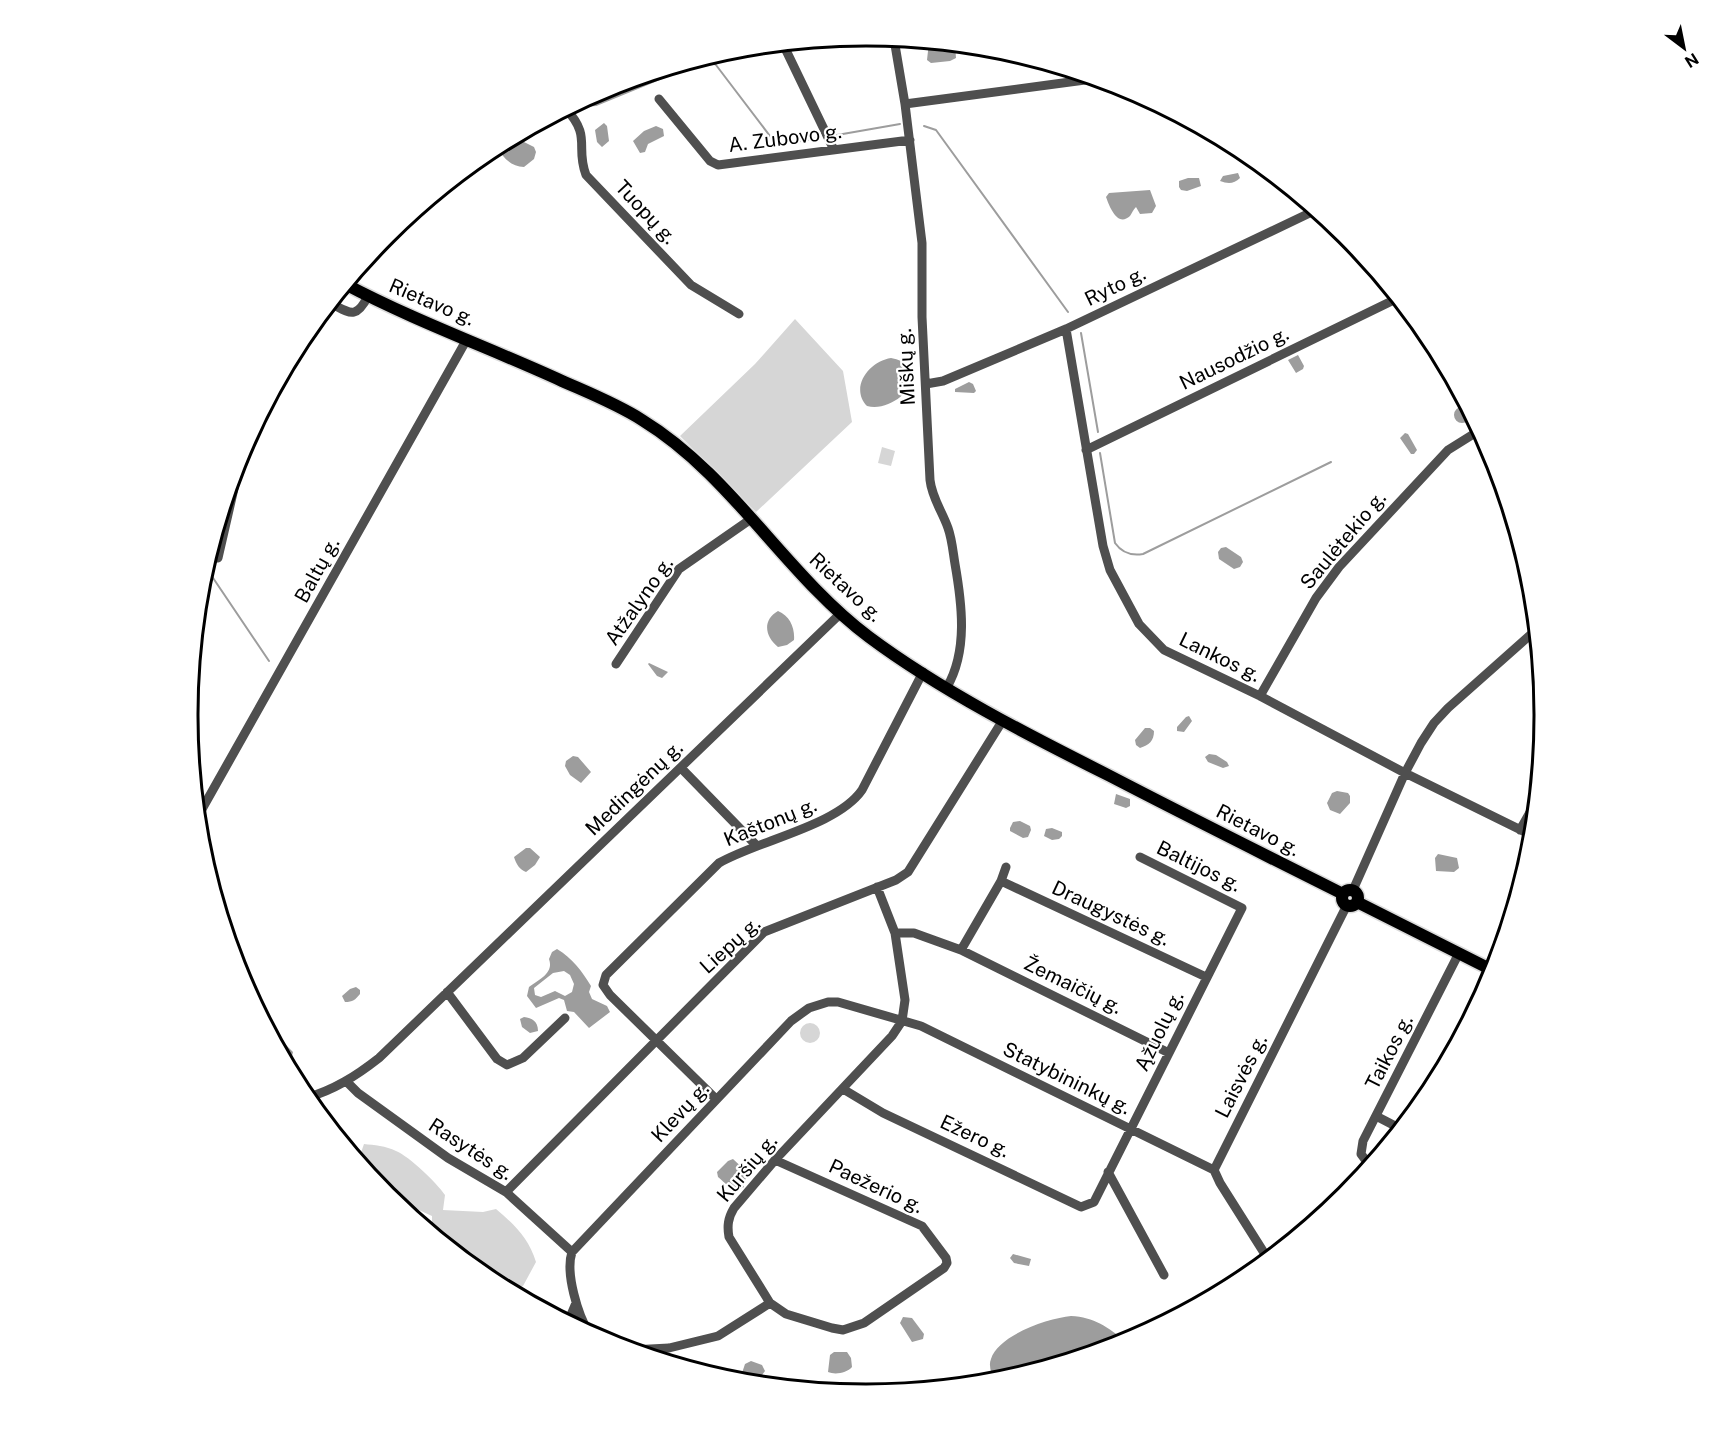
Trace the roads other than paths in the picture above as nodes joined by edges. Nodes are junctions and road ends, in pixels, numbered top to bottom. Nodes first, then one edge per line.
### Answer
1 (895, 47) edge
2 (787, 51) edge
3 (1078, 81) edge
4 (659, 99) dead end
5 (905, 104) junction
6 (571, 115) edge
7 (910, 140) junction
8 (834, 150) junction
9 (1309, 214) edge
10 (352, 288) edge
11 (368, 296) junction
12 (1391, 301) edge
13 (337, 307) edge
14 (739, 314) dead end
15 (1066, 329) junction
16 (467, 339) junction
17 (926, 384) junction
18 (1473, 434) edge
19 (1086, 450) junction
20 (751, 519) junction
21 (227, 521) edge
22 (218, 558) dead end
23 (841, 614) junction
24 (1530, 635) edge
25 (616, 664) dead end
26 (923, 672) junction
27 (947, 687) junction
28 (1260, 696) junction
29 (1003, 720) junction
30 (681, 768) junction
31 (1405, 773) junction
32 (204, 806) edge
33 (1526, 819) edge
34 (1520, 830) junction
35 (1524, 832) edge
36 (756, 846) junction
37 (1140, 857) dead end
38 (1006, 867) dead end
39 (1000, 881) junction
40 (877, 887) junction
41 (1350, 898) junction
42 (1242, 908) joint
43 (896, 933) junction
44 (961, 950) junction
45 (1459, 953) junction
46 (1486, 967) edge
47 (1206, 977) junction
48 (449, 989) junction
49 (565, 1018) dead end
50 (902, 1021) junction
51 (656, 1041) junction
52 (1169, 1053) junction
53 (346, 1081) junction
54 (843, 1089) junction
55 (316, 1094) edge
56 (716, 1100) junction
57 (1376, 1116) junction
58 (1394, 1125) edge
59 (1131, 1129) junction
60 (775, 1160) junction
61 (1365, 1160) edge
62 (1214, 1170) junction
63 (1108, 1172) junction
64 (506, 1192) junction
65 (1094, 1202) joint
66 (572, 1252) junction
67 (1263, 1252) edge
68 (1164, 1275) dead end
69 (576, 1303) junction
70 (770, 1304) junction
71 (570, 1315) edge
72 (584, 1321) edge
73 (654, 1349) edge

1 - 5 street, Miškų g.
2 - 8 street
3 - 5 street
4 - 8 street, A. Zubovo g.
5 - 7 street, Miškų g.
6 - 14 street, Tuopų g.
7 - 8 street, A. Zubovo g.
7 - 17 street, Miškų g.
9 - 15 street, Ryto g.
10 - 11 main road, Rietavo g.
11 - 13 street
11 - 16 main road, Rietavo g.
12 - 19 street, Nausodžio g.
15 - 17 street, Ryto g.
15 - 19 street, Lankos g.
16 - 20 main road, Rietavo g.
16 - 32 street, Baltų g.
17 - 27 street, Miškų g.
18 - 28 street, Saulėtekio g.
19 - 28 street, Lankos g.
20 - 23 main road, Rietavo g.
20 - 25 street, Atžalyno g.
21 - 22 street
23 - 26 main road, Rietavo g.
23 - 30 street, Medingėnų g.
24 - 31 street, Laisvės g.
26 - 27 main road, Rietavo g.
26 - 36 street, Kaštonų g.
27 - 29 main road, Rietavo g.
28 - 31 street, Lankos g.
29 - 40 street, Liepų g.
29 - 41 main road, Rietavo g.
30 - 36 street
30 - 48 street, Medingėnų g.
31 - 34 street, Lankos g.
31 - 41 street, Laisvės g.
33 - 34 street
34 - 35 street, Lankos g.
36 - 51 street, Kaštonų g.
37 - 42 street, Baltijos g.
38 - 39 street
39 - 44 street
39 - 47 street, Draugystės g.
40 - 43 street
40 - 51 street, Liepų g.
41 - 45 main road, Rietavo g.
41 - 62 street, Laisvės g.
42 - 47 street, Ąžuolų g.
43 - 44 street, Žemaičių g.
43 - 50 street
44 - 52 street, Žemaičių g.
45 - 46 main road, Rietavo g.
45 - 57 street, Taikos g.
47 - 52 street, Ąžuolų g.
48 - 49 street
48 - 53 street, Medingėnų g.
50 - 54 street, Kuršių g.
50 - 56 street, Klevų g.
50 - 59 street, Statybininkų g.
51 - 56 street
51 - 64 street, Liepų g.
52 - 59 street, Ąžuolų g.
53 - 55 street, Medingėnų g.
53 - 64 street, Rasytės g.
54 - 60 street, Kuršių g.
54 - 65 street, Ežero g.
56 - 66 street, Klevų g.
57 - 58 street
57 - 61 street, Taikos g.
59 - 62 street, Statybininkų g.
59 - 63 street, Ąžuolų g.
60 - 70 street, Kuršių g.
60 - 70 street, Paežerio g.
62 - 67 street
63 - 65 street, Ąžuolų g.
63 - 68 street
64 - 66 street, Rasytės g.
66 - 69 street
69 - 71 street
69 - 72 street
70 - 73 street

